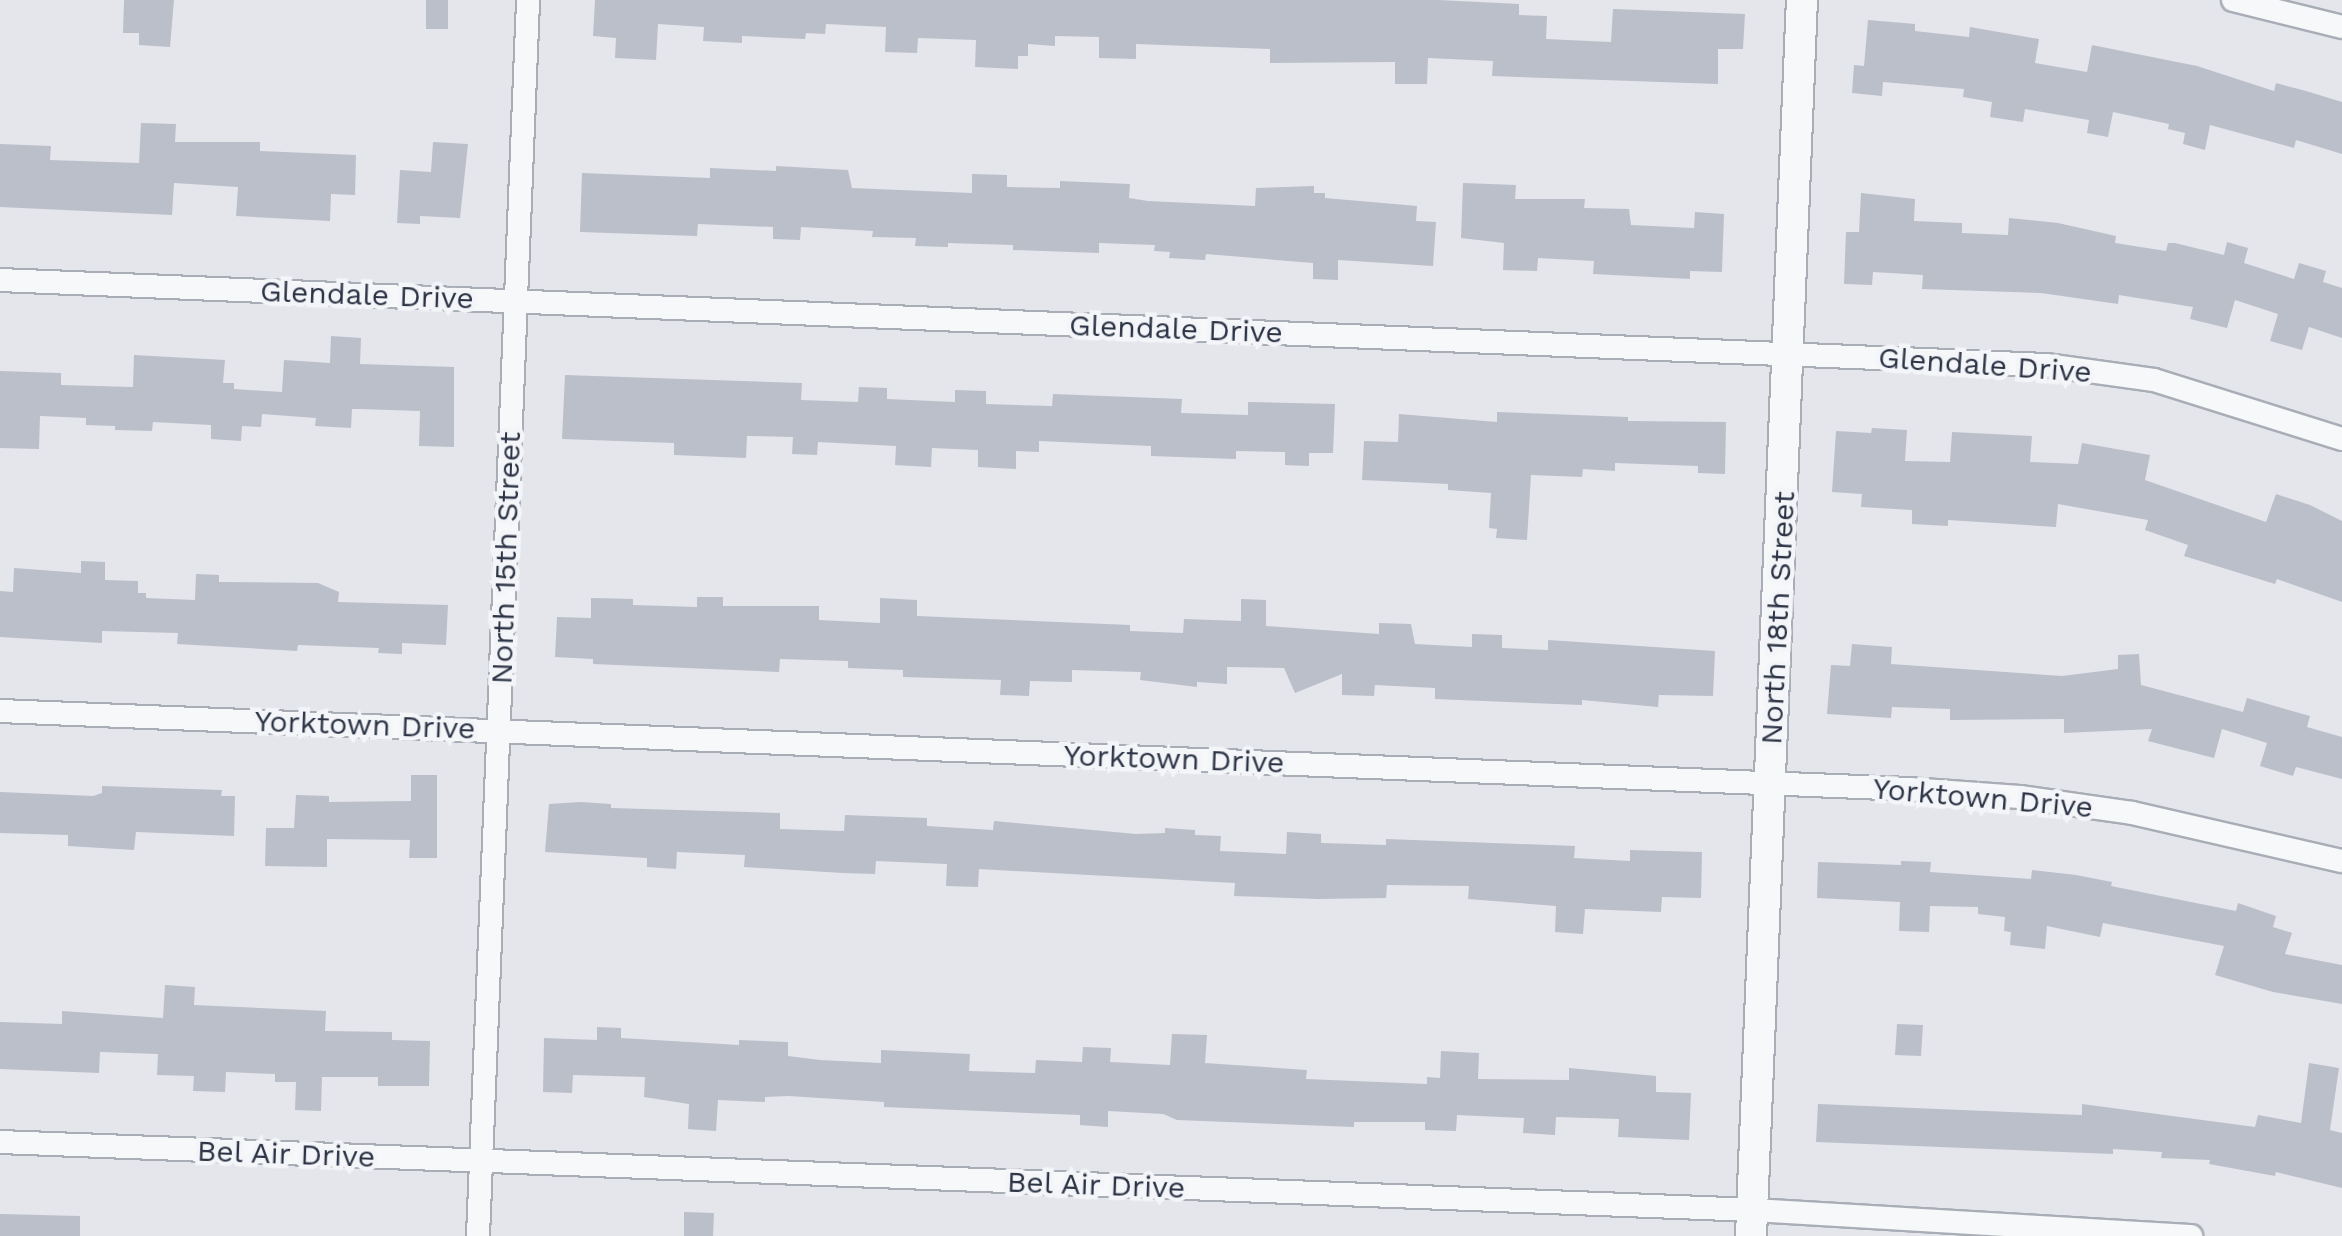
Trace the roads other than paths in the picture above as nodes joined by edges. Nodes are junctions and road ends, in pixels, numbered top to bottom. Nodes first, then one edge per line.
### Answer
1 (528, 0) edge
2 (1802, 0) edge
3 (2234, 0) edge
4 (2342, 26) edge
5 (0, 280) edge
6 (513, 302) junction
7 (1790, 354) junction
8 (2342, 440) edge
9 (0, 711) edge
10 (501, 730) junction
11 (1770, 784) junction
12 (2342, 862) edge
13 (0, 1142) edge
14 (480, 1162) junction
15 (1751, 1223) edge
16 (478, 1236) edge
17 (2191, 1236) edge

1 - 6 street, North 15th Street
2 - 7 street, North 18th Street
3 - 4 street
5 - 6 street, Glendale Drive
6 - 7 street, Glendale Drive
6 - 10 street, North 15th Street
7 - 8 street, Glendale Drive
7 - 11 street, North 18th Street
9 - 10 street, Yorktown Drive
10 - 11 street, Yorktown Drive
10 - 14 street, North 15th Street
11 - 12 street, Yorktown Drive
11 - 15 street, North 18th Street
13 - 14 street, Bel Air Drive
14 - 15 street, Bel Air Drive
14 - 16 street, North 15th Street
15 - 17 street, Bel Air Drive

